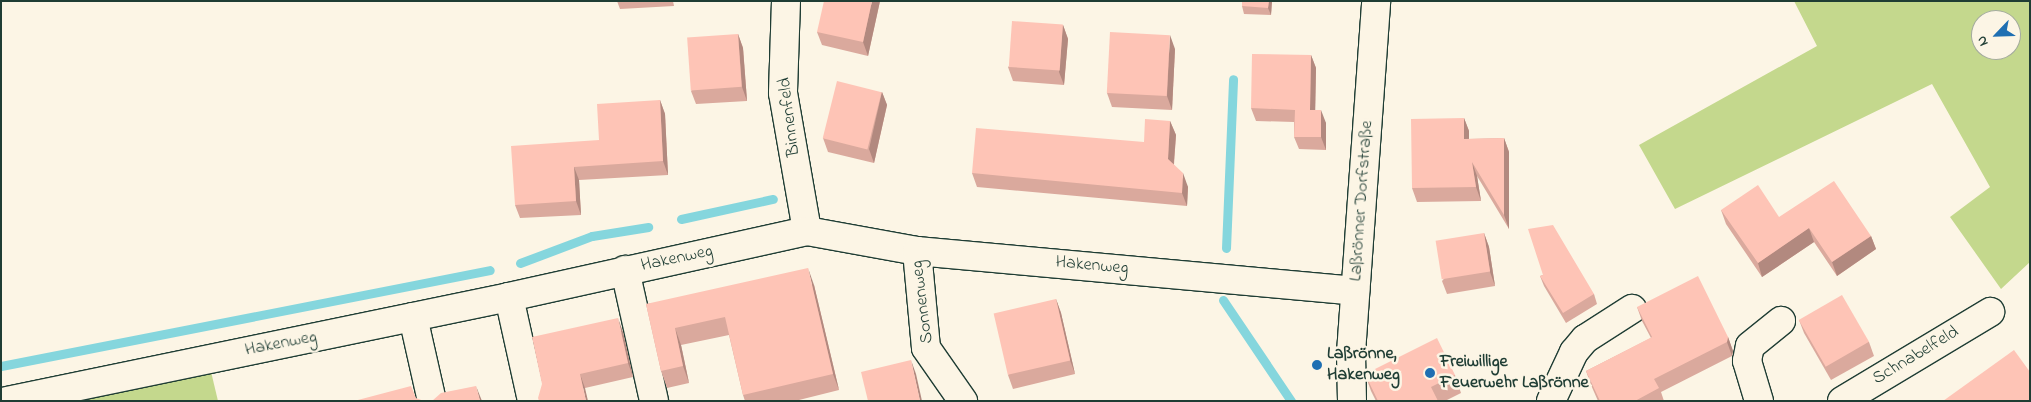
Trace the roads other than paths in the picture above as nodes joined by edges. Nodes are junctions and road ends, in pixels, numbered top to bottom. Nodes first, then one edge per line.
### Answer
1 (786, 1) edge
2 (1376, 1) edge
3 (807, 231) junction
4 (917, 251) junction
5 (625, 270) junction
6 (1355, 291) junction
7 (509, 297) junction
8 (1632, 309) dead end
9 (1990, 312) dead end
10 (413, 317) junction
11 (1781, 321) dead end
12 (8, 401) edge
13 (432, 401) edge
14 (532, 401) edge
15 (654, 401) edge
16 (964, 401) edge
17 (1352, 401) edge
18 (1551, 401) edge
19 (1759, 401) edge
20 (1842, 401) edge

1 - 3 street, Binnenfeld
2 - 6 street, Laßrönner Dorfstraße
3 - 4 street, Hakenweg
3 - 5 street, Hakenweg
4 - 6 street, Hakenweg
4 - 16 street, Sonnenweg
5 - 7 street, Hakenweg
5 - 15 street
6 - 17 street, Laßrönner Dorfstraße
7 - 10 street, Hakenweg
7 - 14 street
8 - 18 street
9 - 20 street, Schnabelfeld
10 - 12 street, Hakenweg
10 - 13 street
11 - 19 street

